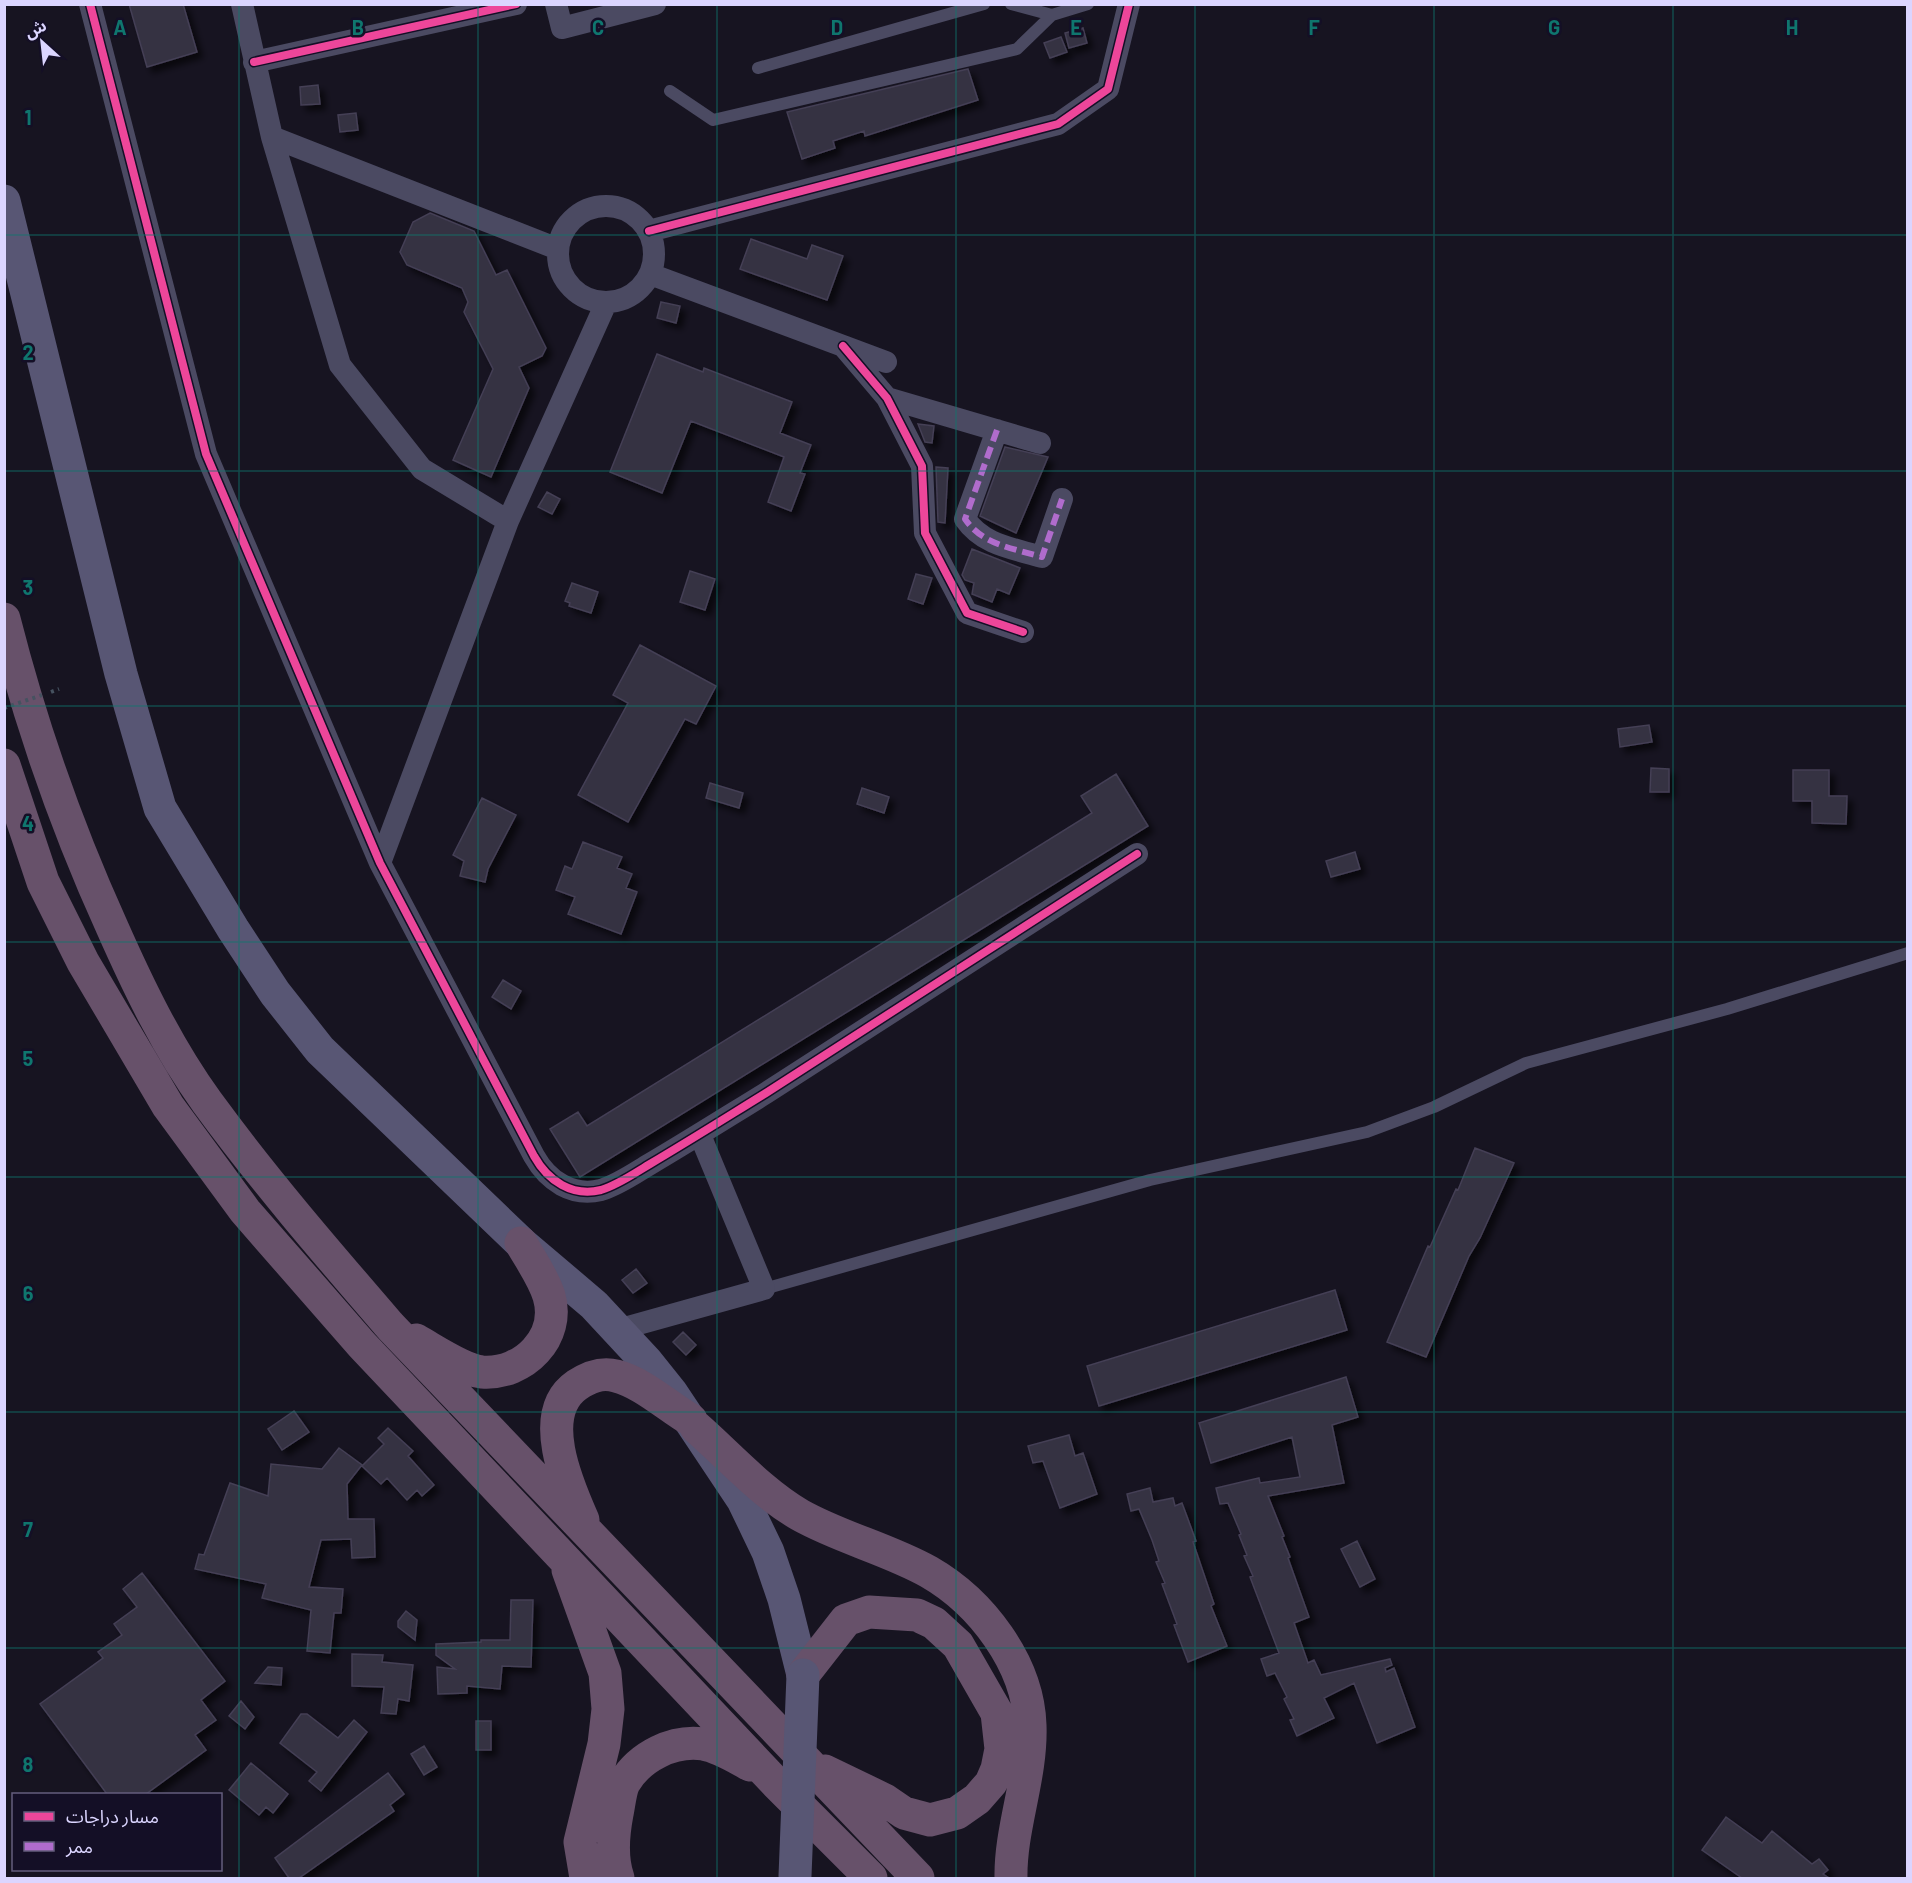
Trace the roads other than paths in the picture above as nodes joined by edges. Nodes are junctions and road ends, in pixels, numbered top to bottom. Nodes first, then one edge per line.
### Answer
1 (90, 4) edge
2 (242, 4) edge
3 (516, 4) edge
4 (556, 4) edge
5 (655, 4) edge
6 (984, 4) edge
7 (1011, 4) edge
8 (1088, 4) edge
9 (1129, 4) edge
10 (1052, 15) junction
11 (254, 62) junction
12 (758, 68) dead end
13 (670, 91) dead end
14 (272, 137) junction
15 (4, 201) edge
16 (649, 231) junction
17 (558, 249) junction
18 (650, 274) junction
19 (606, 303) junction
20 (843, 346) junction
21 (886, 362) dead end
22 (887, 398) junction
23 (998, 430) junction
24 (1040, 443) dead end
25 (1062, 499) dead end
26 (508, 521) junction
27 (4, 619) edge
28 (1023, 632) dead end
29 (4, 765) edge
30 (1137, 854) dead end
31 (380, 863) junction
32 (1908, 953) edge
33 (700, 1135) junction
34 (520, 1243) junction
35 (764, 1289) junction
36 (391, 1327) junction
37 (617, 1330) junction
38 (694, 1423) junction
39 (590, 1538) junction
40 (563, 1557) junction
41 (803, 1675) junction
42 (806, 1762) junction
43 (776, 1783) junction
44 (795, 1877) edge
45 (586, 1878) edge
46 (618, 1878) edge
47 (871, 1878) edge
48 (918, 1878) edge
49 (1011, 1878) edge

1 - 31 street
2 - 11 street
3 - 11 street
4 - 5 street
6 - 12 lane
7 - 10 lane
8 - 10 lane
9 - 16 street
10 - 13 lane
11 - 14 street
14 - 17 street
14 - 26 street
15 - 34 main road
16 - 17 street
16 - 18 street
17 - 19 street
18 - 19 street
18 - 20 street
19 - 26 street
20 - 21 street
20 - 22 street
22 - 23 street
22 - 28 street
23 - 24 street
23 - 25 street
26 - 31 street
27 - 36 highway
29 - 40 highway
30 - 33 street
31 - 33 street
32 - 35 lane
33 - 35 street
34 - 36 highway
34 - 37 main road
35 - 37 street
36 - 39 highway
37 - 38 main road
38 - 39 highway
38 - 41 main road
38 - 49 highway
39 - 42 highway
40 - 43 highway
40 - 45 highway
41 - 42 highway
41 - 44 main road, bridge
42 - 48 highway
43 - 46 highway
43 - 47 highway

